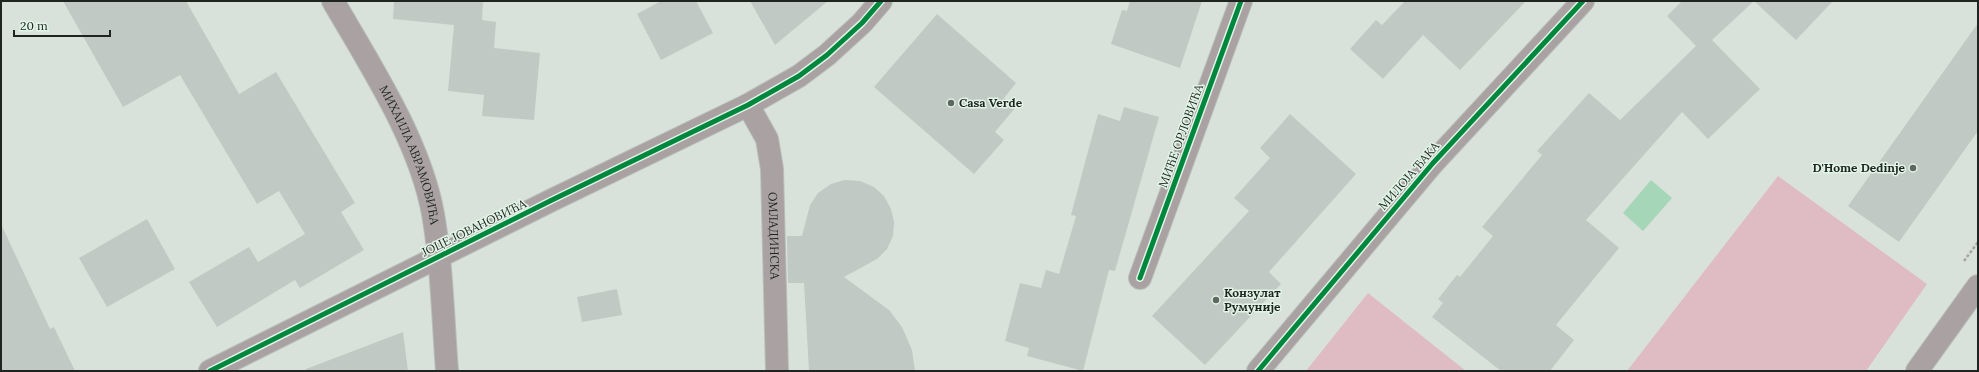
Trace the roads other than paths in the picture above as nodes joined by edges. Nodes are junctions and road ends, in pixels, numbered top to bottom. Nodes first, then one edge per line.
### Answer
1 (333, 1) edge
2 (881, 1) edge
3 (1241, 1) edge
4 (1583, 1) edge
5 (748, 105) junction
6 (438, 257) junction
7 (1140, 278) dead end
8 (1978, 286) edge
9 (210, 371) edge
10 (447, 371) edge
11 (777, 371) edge
12 (1258, 371) edge
13 (1917, 371) edge

1 - 6 street, МИХАИЛА АВРАМОВИЋА
2 - 5 street
3 - 7 street, МИЋЕ ОРЛОВИЋА
4 - 12 street, МИЛОЈА ЂАКА
5 - 6 street, ЈОЦЕ ЈОВАНОВИЋА
5 - 11 street, ОМЛАДИНСКА
6 - 9 street, ЈОЦЕ ЈОВАНОВИЋА
6 - 10 street, МИХАИЛА АВРАМОВИЋА
8 - 13 street

